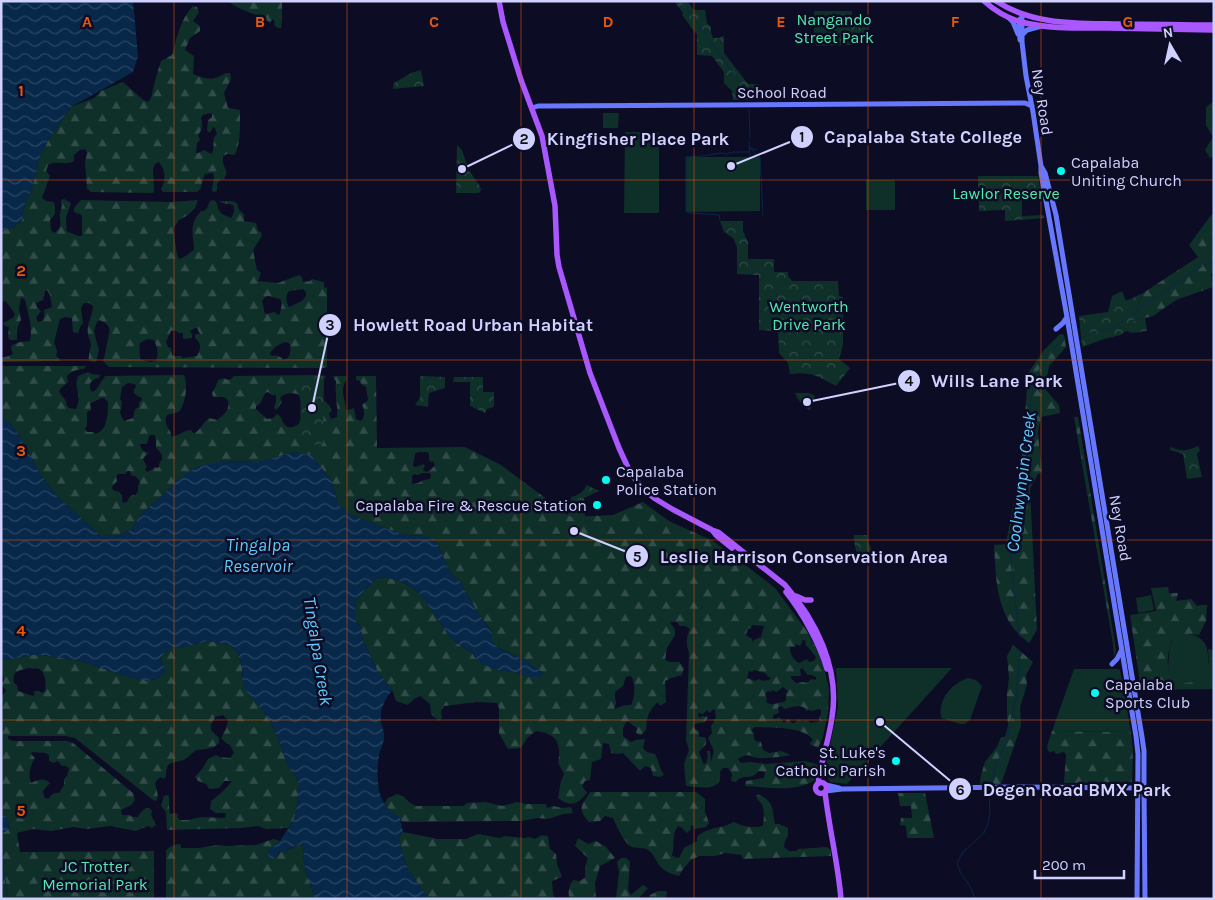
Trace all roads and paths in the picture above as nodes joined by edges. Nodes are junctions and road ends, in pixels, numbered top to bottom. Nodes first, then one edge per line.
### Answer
1 (499, 1) edge
2 (984, 1) edge
3 (996, 1) edge
4 (1022, 15) junction
5 (1008, 18) junction
6 (1021, 22) junction
7 (1214, 25) edge
8 (1042, 26) junction
9 (1214, 30) edge
10 (1021, 38) junction
11 (1032, 106) junction
12 (532, 108) junction
13 (1041, 166) junction
14 (1067, 317) junction
15 (1056, 329) dead end
16 (712, 530) junction
17 (794, 596) junction
18 (808, 617) junction
19 (1122, 650) junction
20 (1112, 664) dead end
21 (832, 683) junction
22 (823, 788) junction
23 (1138, 788) junction
24 (1144, 788) junction
25 (841, 899) edge
26 (1137, 899) edge
27 (1145, 899) edge

1 - 12 main road
2 - 5 main road
3 - 4 main road
4 - 6 main road, Ney Road
4 - 7 main road
5 - 6 main road
5 - 10 main road
6 - 8 main road
6 - 10 main road, Ney Road
8 - 9 main road
8 - 10 main road
10 - 11 main road, Ney Road
11 - 12 main road, School Road
11 - 13 main road, Ney Road
12 - 16 main road
13 - 14 main road, Ney Road
13 - 24 main road, Ney Road
14 - 15 main road
14 - 19 main road, Ney Road
16 - 17 main road
16 - 21 main road
17 - 18 main road
17 - 18 main road
18 - 21 main road
19 - 20 main road
19 - 23 main road, Ney Road
21 - 22 main road
22 - 23 main road
22 - 25 main road
23 - 24 main road
23 - 26 main road, Ney Road
24 - 27 main road, Ney Road

